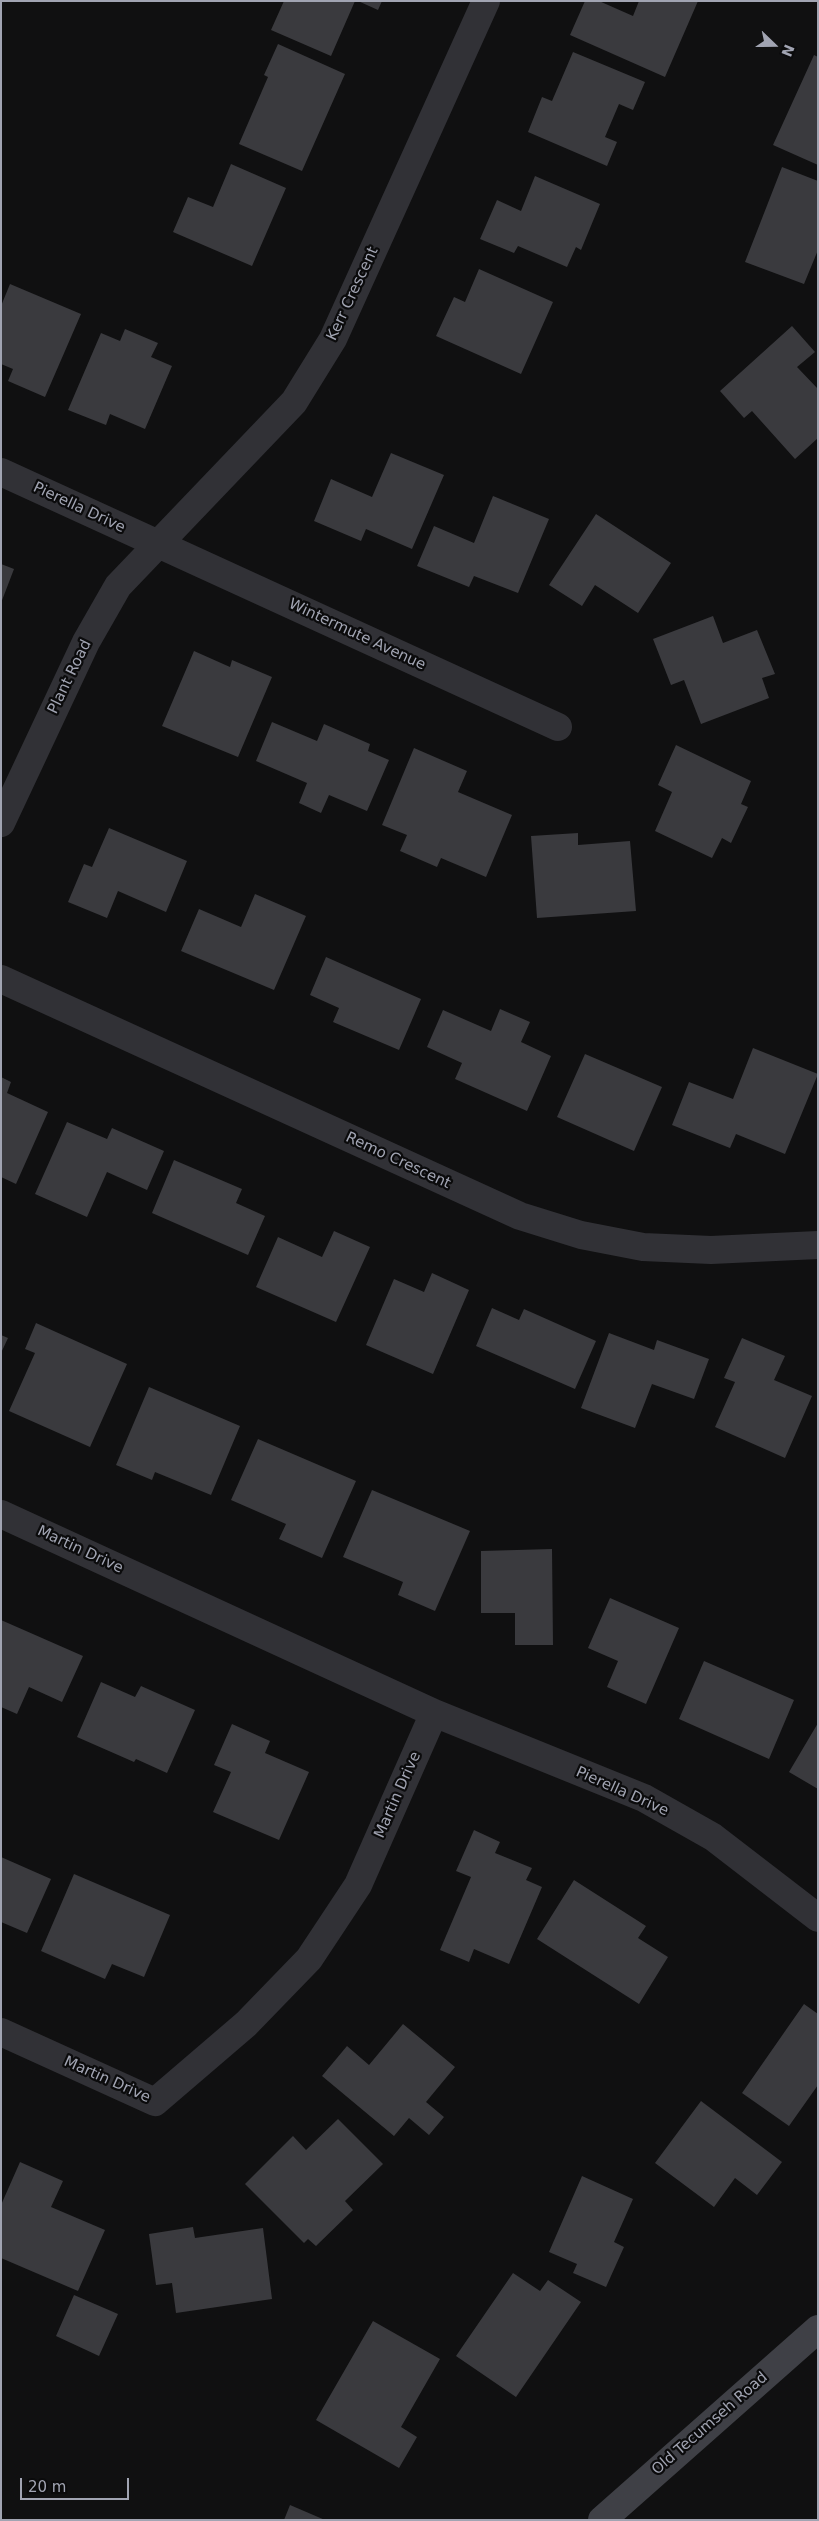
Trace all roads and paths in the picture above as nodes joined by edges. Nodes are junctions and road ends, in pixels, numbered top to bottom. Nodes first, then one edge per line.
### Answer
1 (486, 1) edge
2 (1, 472) edge
3 (156, 543) junction
4 (558, 727) dead end
5 (1, 823) edge
6 (1, 979) edge
7 (818, 1245) edge
8 (1, 1514) edge
9 (434, 1713) junction
10 (818, 1918) edge
11 (1, 2032) edge
12 (818, 2329) edge
13 (602, 2520) edge

1 - 3 street, Kerr Crescent
2 - 3 street, Pierella Drive
3 - 4 street, Wintermute Avenue
3 - 5 street, Plant Road
6 - 7 street, Remo Crescent
8 - 9 street, Martin Drive
9 - 10 street, Pierella Drive
9 - 11 street, Martin Drive
12 - 13 main road, Old Tecumseh Road

